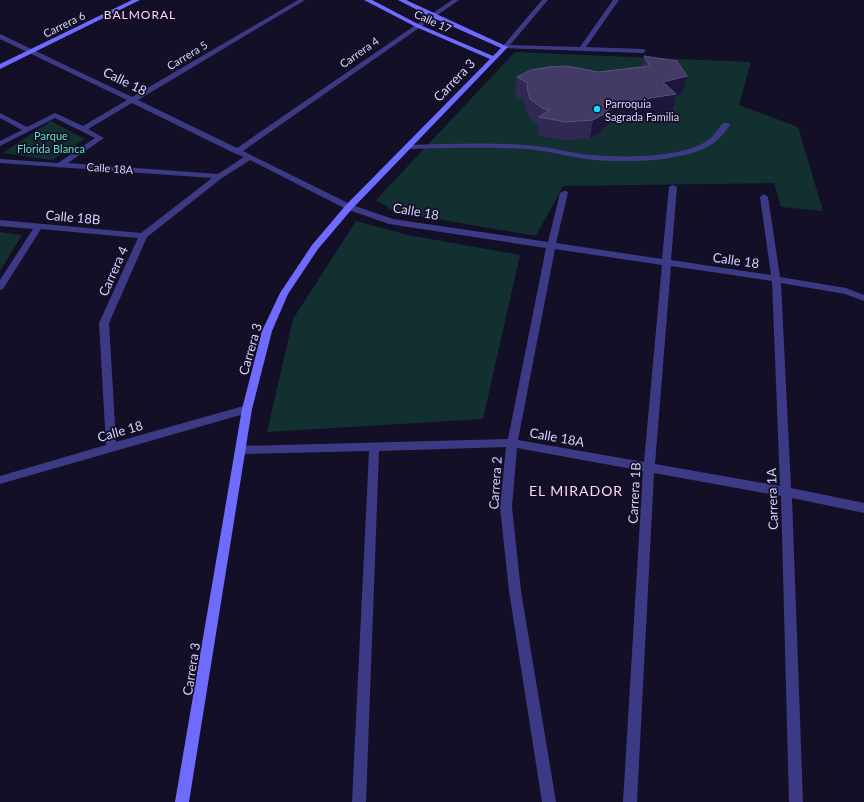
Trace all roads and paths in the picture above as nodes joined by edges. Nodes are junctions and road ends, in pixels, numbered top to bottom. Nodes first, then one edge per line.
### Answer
1 (137, 0) edge
2 (302, 0) edge
3 (367, 0) edge
4 (401, 0) edge
5 (456, 0) edge
6 (545, 0) edge
7 (616, 0) edge
8 (433, 16) junction
9 (418, 26) junction
10 (0, 36) edge
11 (505, 46) junction
12 (582, 49) junction
13 (32, 51) junction
14 (643, 51) dead end
15 (493, 58) junction
16 (0, 67) edge
17 (133, 100) junction
18 (0, 115) edge
19 (726, 125) dead end
20 (26, 129) junction
21 (83, 129) junction
22 (0, 144) edge
23 (407, 147) junction
24 (237, 150) junction
25 (250, 157) junction
26 (0, 161) edge
27 (60, 165) junction
28 (219, 176) junction
29 (673, 187) dead end
30 (564, 193) dead end
31 (764, 197) dead end
32 (349, 207) junction
33 (0, 223) edge
34 (38, 227) junction
35 (143, 236) junction
36 (551, 246) junction
37 (666, 264) junction
38 (776, 279) junction
39 (0, 287) edge
40 (864, 298) edge
41 (247, 409) junction
42 (512, 443) junction
43 (374, 447) junction
44 (112, 448) junction
45 (241, 450) junction
46 (649, 467) junction
47 (0, 480) edge
48 (786, 492) junction
49 (864, 508) edge
50 (182, 802) edge
51 (359, 802) edge
52 (549, 802) edge
53 (630, 802) edge
54 (796, 802) edge

1 - 13 street, Carrera 6
2 - 17 street, Carrera 5
3 - 9 street, Calle 17
4 - 8 street, Calle 17
5 - 8 street, Carrera 4
6 - 11 street, Carrera 3
7 - 12 street
8 - 9 street, Carrera 4
8 - 11 street, Calle 17
9 - 15 street, Calle 17
9 - 24 street, Carrera 4
10 - 13 street, Calle 18
11 - 12 street
11 - 15 street, Carrera 3
12 - 14 street
13 - 16 street, Carrera 6
13 - 17 street, Calle 18
15 - 23 street, Carrera 3
17 - 21 street, Carrera 5
17 - 24 street, Calle 18
18 - 20 street
19 - 23 street
20 - 21 street
20 - 22 street
21 - 27 street
23 - 32 street, Carrera 3
24 - 25 street, Calle 18
25 - 28 street, Carrera 4
25 - 32 street, Calle 18
26 - 27 street, Calle 18A
27 - 28 street, Calle 18A
28 - 35 street, Carrera 4
29 - 37 street, Carrera 1B
30 - 36 street, Carrera 2
31 - 38 street, Carrera 1A
32 - 36 street, Calle 18
32 - 41 street, Carrera 3
33 - 34 street, Calle 18B
34 - 35 street, Calle 18B
34 - 39 street
35 - 44 street, Carrera 4
36 - 37 street, Calle 18
36 - 42 street, Carrera 2
37 - 38 street, Calle 18
37 - 46 street, Carrera 1B
38 - 40 street, Calle 18
38 - 48 street, Carrera 1A
41 - 44 street, Calle 18
41 - 45 street, Carrera 3
42 - 43 street, Calle 18A
42 - 46 street, Calle 18A
42 - 52 street, Carrera 2
43 - 45 street, Calle 18A
43 - 51 street
44 - 47 street, Calle 18
45 - 50 street, Carrera 3
46 - 48 street, Calle 18A
46 - 53 street, Carrera 1B
48 - 49 street, Calle 18A
48 - 54 street, Carrera 1A

